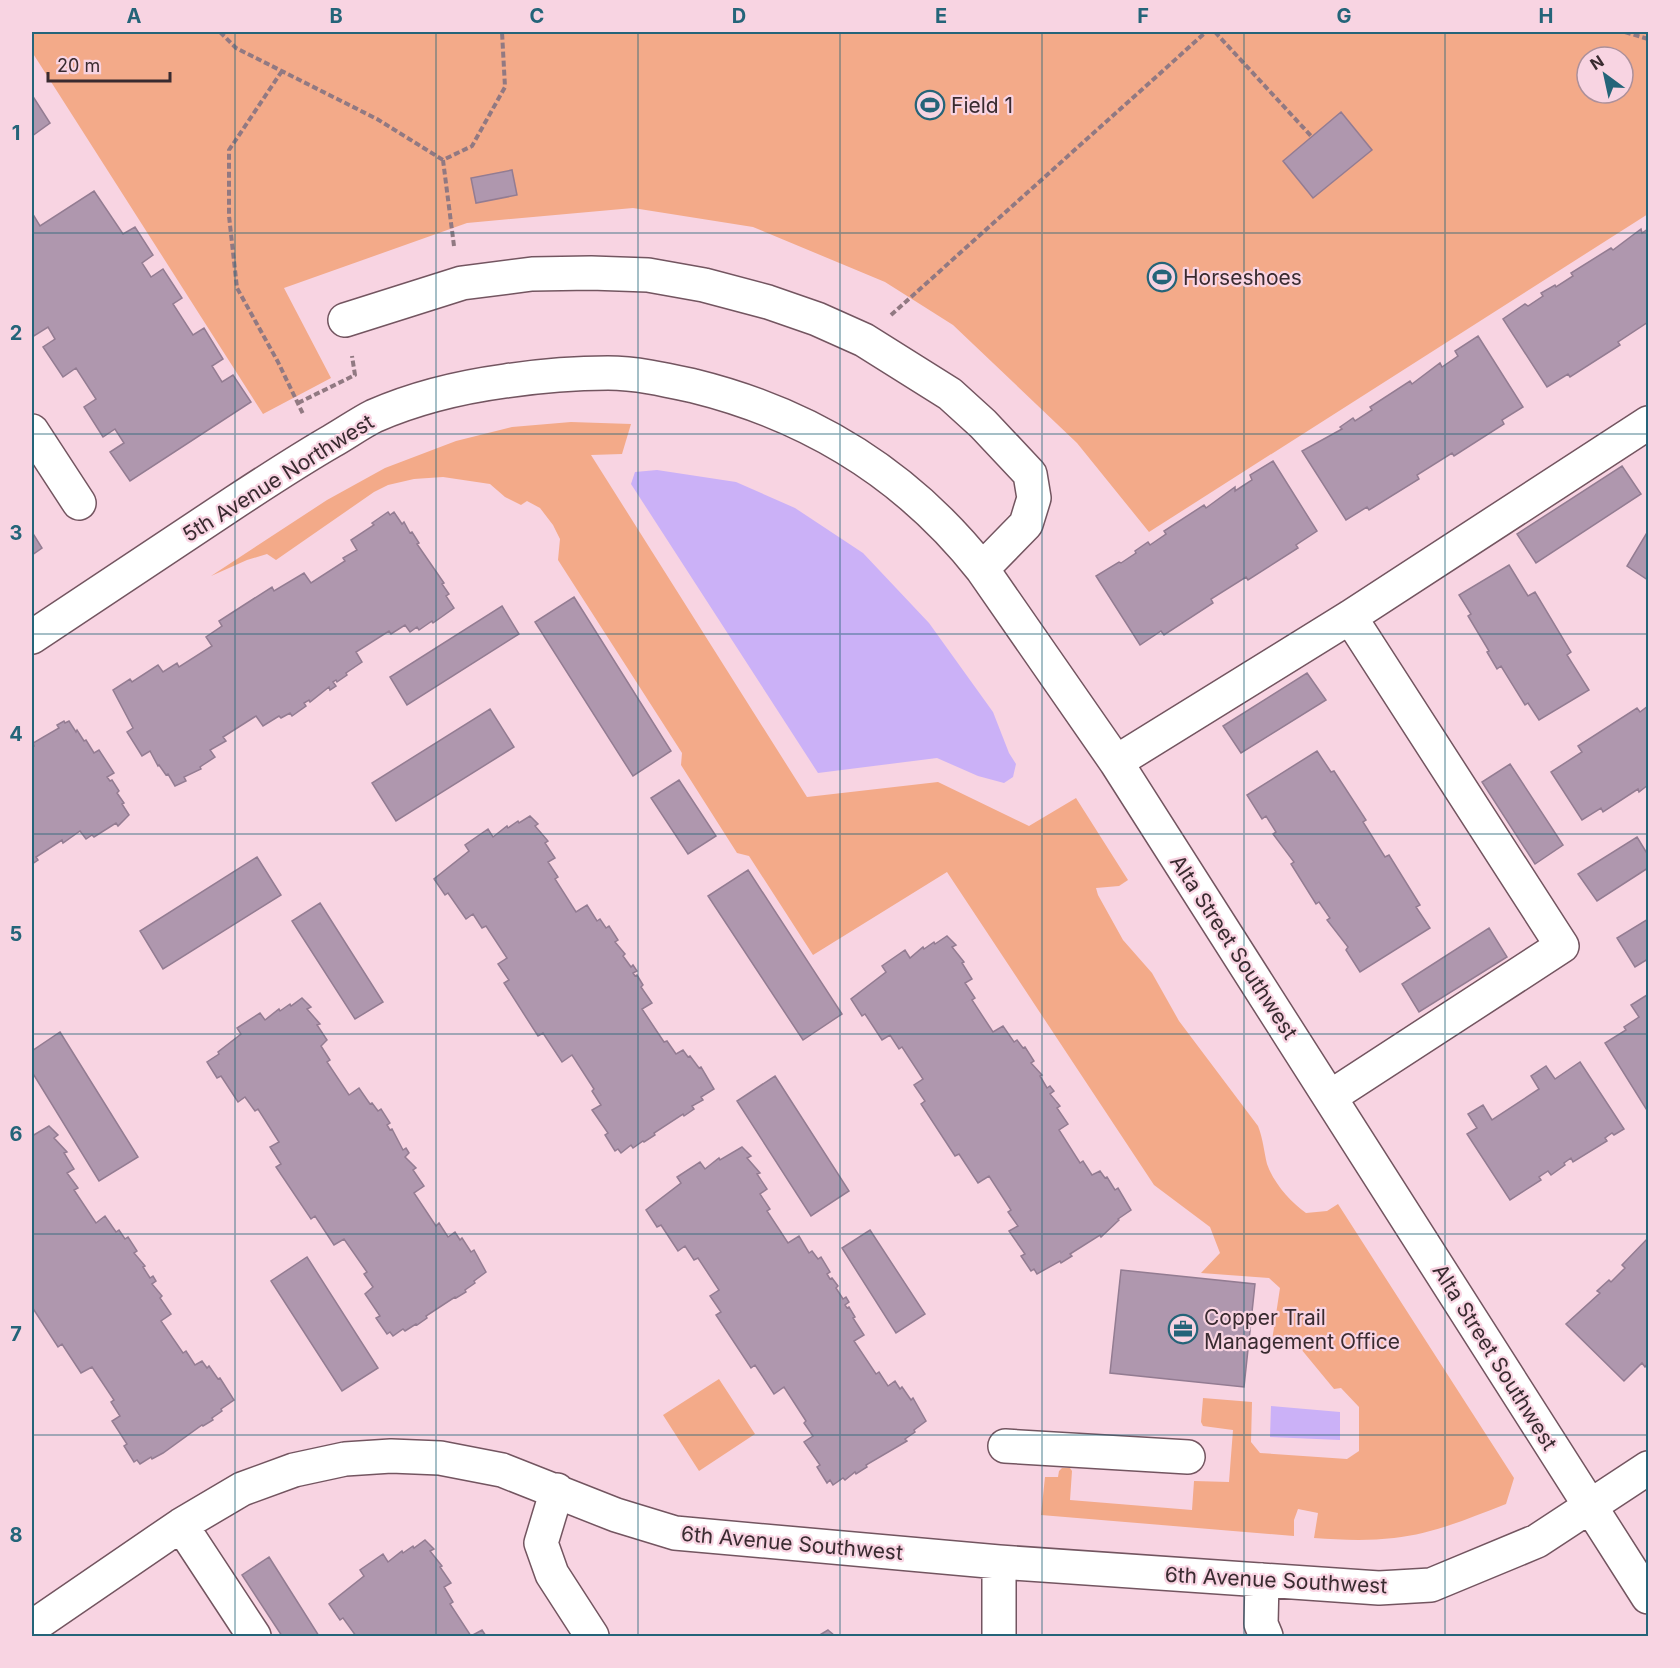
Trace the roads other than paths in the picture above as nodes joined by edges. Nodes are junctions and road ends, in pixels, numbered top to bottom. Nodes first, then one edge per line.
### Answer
1 (345, 321) dead end
2 (726, 394) joint
3 (1648, 423) edge
4 (32, 431) edge
5 (79, 502) dead end
6 (982, 569) junction
7 (1350, 617) junction
8 (32, 637) edge
9 (1116, 762) junction
10 (1330, 1097) junction
11 (1005, 1446) dead end
12 (1188, 1457) dead end
13 (1648, 1468) edge
14 (557, 1490) junction
15 (1591, 1507) junction
16 (181, 1525) junction
17 (999, 1562) junction
18 (1262, 1580) junction
19 (1648, 1597) edge
20 (32, 1627) edge
21 (254, 1636) edge
22 (592, 1636) edge
23 (999, 1636) edge
24 (1266, 1636) edge

1 - 6 street
2 - 6 street, Alta Street Southwest
2 - 8 street, 5th Avenue Northwest
3 - 7 street
4 - 5 street
6 - 9 street, Alta Street Southwest
7 - 9 street
7 - 10 street
9 - 10 street, Alta Street Southwest
10 - 15 street, Alta Street Southwest
11 - 12 street
13 - 15 street, 6th Avenue Southwest
14 - 16 street, 6th Avenue Southwest
14 - 17 street, 6th Avenue Southwest
14 - 22 street
15 - 18 street, 6th Avenue Southwest
15 - 19 street, Alta Street Southwest
16 - 20 street, 6th Avenue Southwest
16 - 21 street
17 - 18 street, 6th Avenue Southwest
17 - 23 street
18 - 24 street

